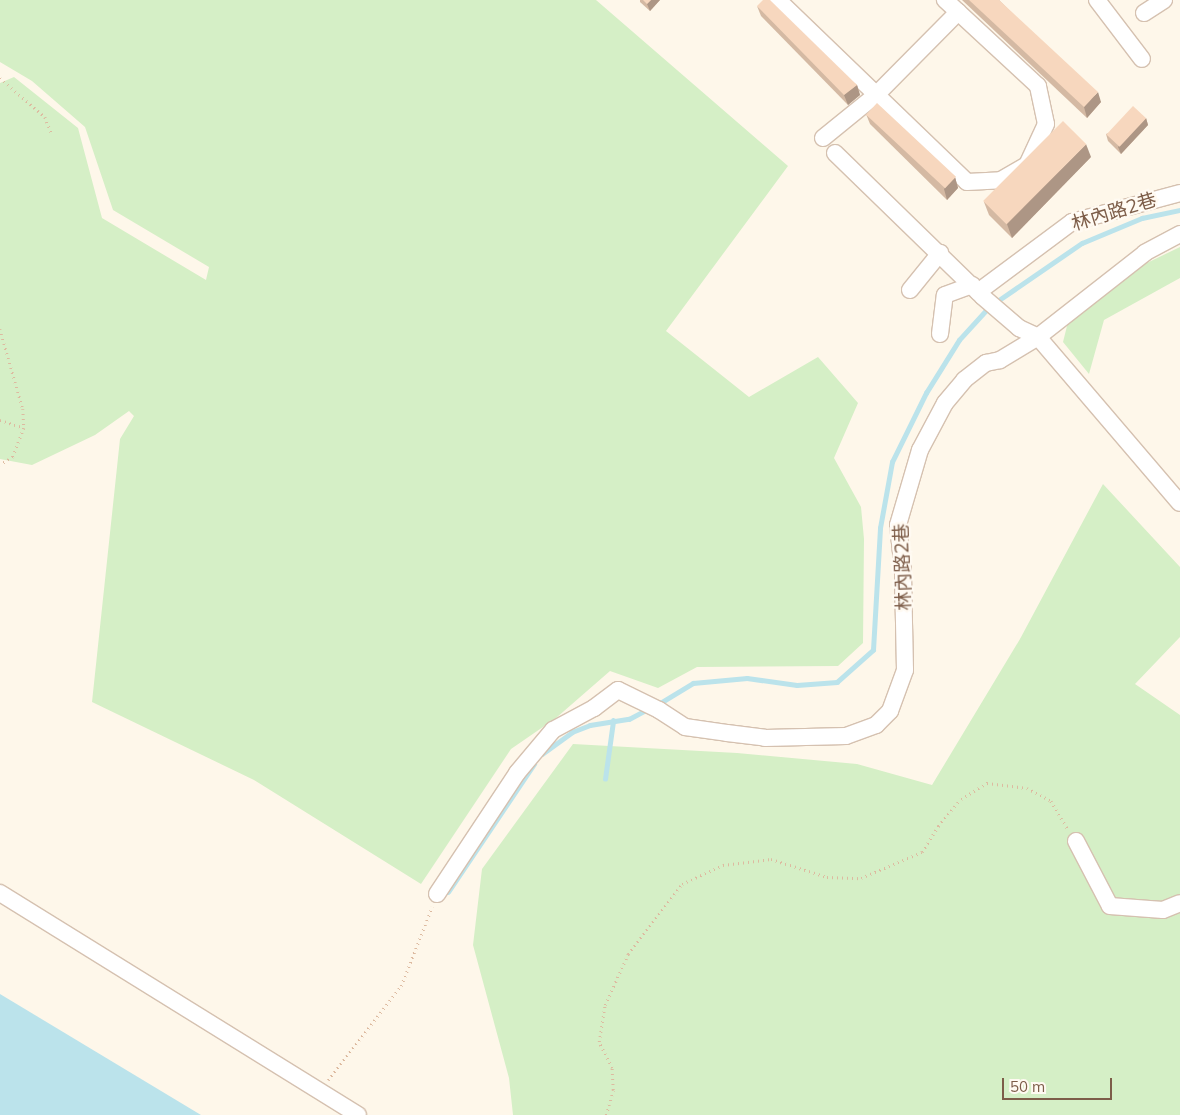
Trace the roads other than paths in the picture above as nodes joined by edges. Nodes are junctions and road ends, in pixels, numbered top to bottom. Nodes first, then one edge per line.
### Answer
1 (778, 0) edge
2 (945, 0) edge
3 (1097, 0) edge
4 (1164, 0) edge
5 (958, 12) junction
6 (1144, 13) dead end
7 (1142, 59) dead end
8 (876, 95) junction
9 (823, 138) dead end
10 (834, 153) dead end
11 (1180, 193) edge
12 (1180, 234) edge
13 (940, 253) junction
14 (910, 290) dead end
15 (978, 291) junction
16 (940, 334) dead end
17 (1038, 337) junction
18 (1180, 502) edge
19 (1076, 841) road end
20 (0, 893) edge
21 (437, 894) road end
22 (1180, 903) edge
23 (358, 1115) edge

1 - 8 street
2 - 5 street
3 - 7 street
4 - 6 street
5 - 8 street
5 - 8 street
8 - 9 street
10 - 13 street
11 - 15 street, 林內路2巷
12 - 17 street, 林內路2巷
13 - 14 street
13 - 15 street
15 - 16 street, 林內路2巷
15 - 17 street
17 - 18 street
17 - 21 street, 林內路2巷
19 - 22 street
20 - 23 street

